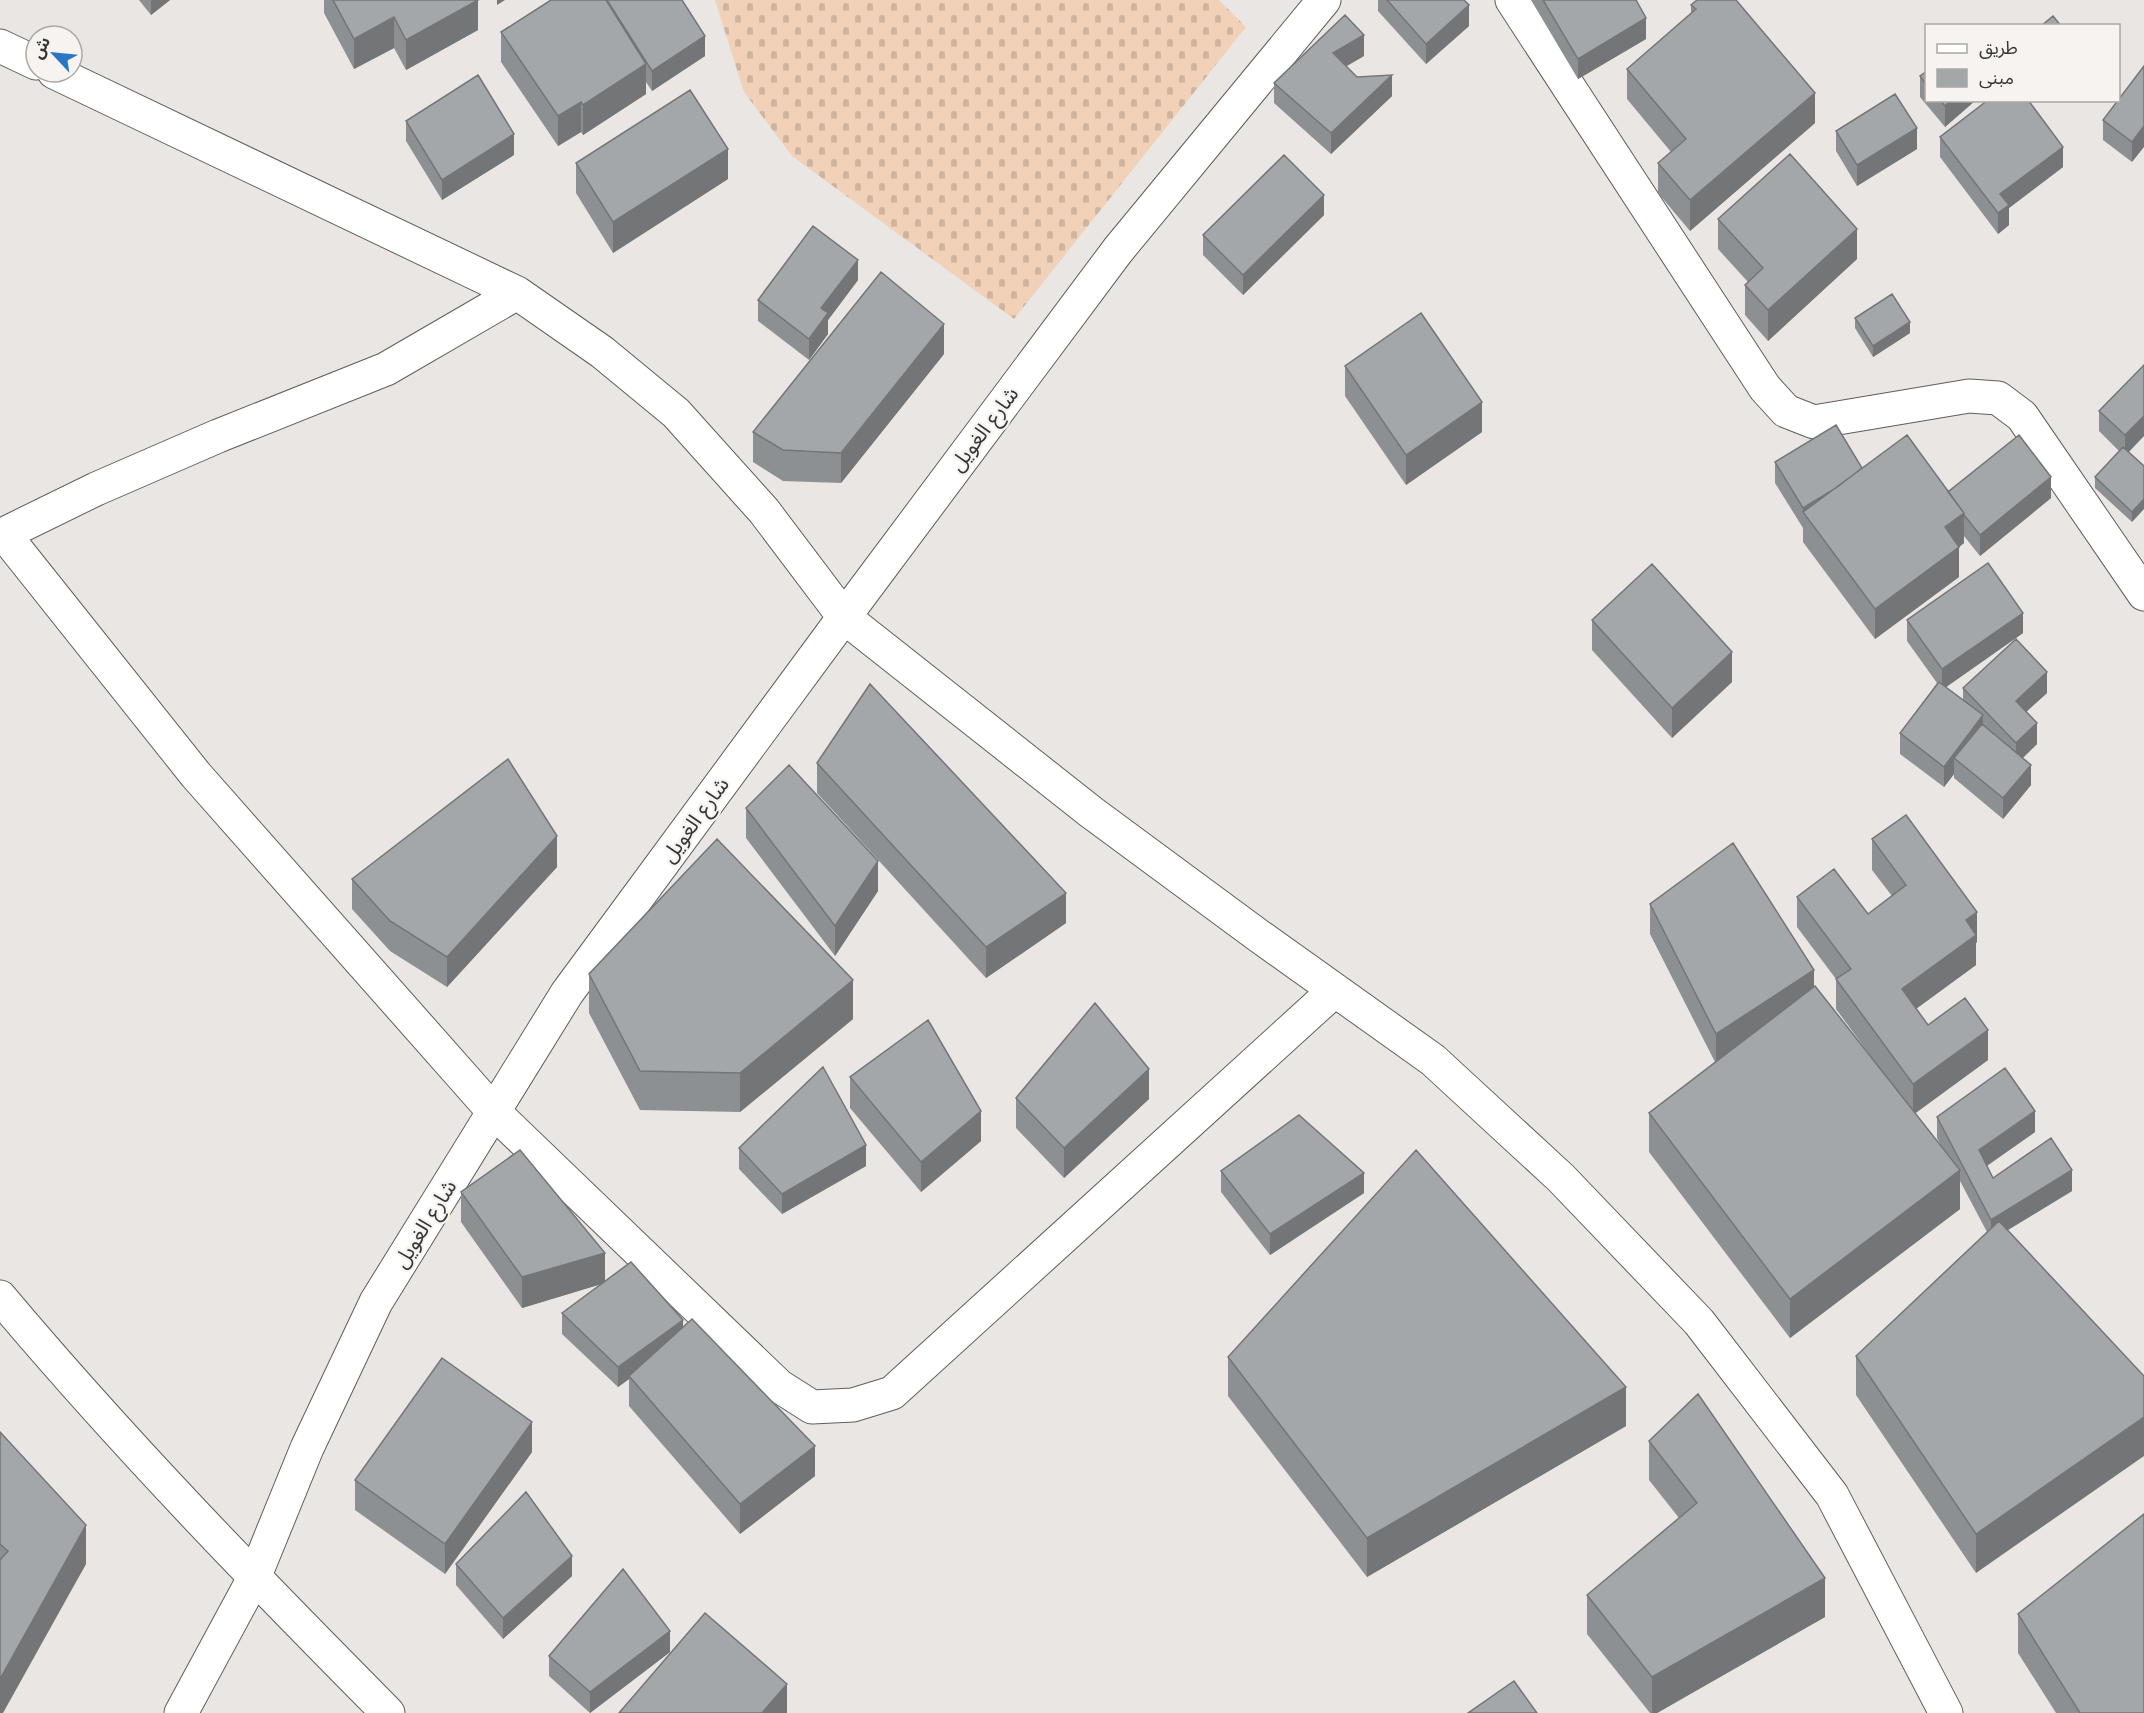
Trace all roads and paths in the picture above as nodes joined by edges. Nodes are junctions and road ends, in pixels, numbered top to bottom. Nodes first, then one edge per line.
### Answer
1 (1324, 0) edge
2 (1512, 0) edge
3 (0, 46) edge
4 (24, 57) edge
5 (79, 84) edge
6 (517, 293) junction
7 (2, 535) edge
8 (2144, 594) edge
9 (844, 617) junction
10 (1335, 990) junction
11 (494, 1112) junction
12 (0, 1297) edge
13 (254, 1578) junction
14 (181, 1713) edge
15 (388, 1713) edge
16 (1946, 1713) edge

1 - 9 street, شارع الغويل
2 - 8 street
3 - 4 street
5 - 6 street
6 - 7 street
6 - 9 street
7 - 11 street
9 - 10 street
9 - 11 street, شارع الغويل
10 - 11 street
10 - 16 street
11 - 13 street, شارع الغويل
12 - 13 street
13 - 14 street, شارع الغويل
13 - 15 street

